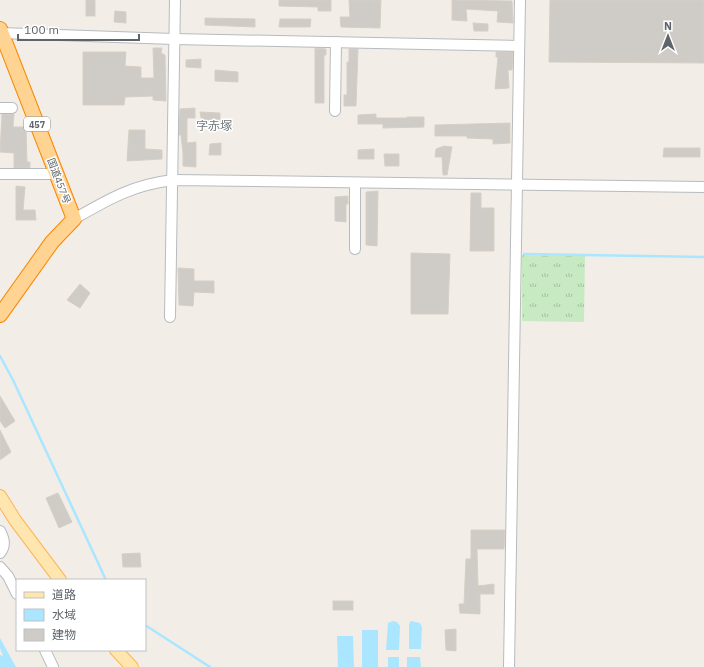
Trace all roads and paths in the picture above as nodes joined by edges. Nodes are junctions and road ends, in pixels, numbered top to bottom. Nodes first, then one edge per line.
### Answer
1 (174, 0) edge
2 (520, 0) edge
3 (0, 32) edge
4 (174, 39) junction
5 (336, 42) junction
6 (520, 46) junction
7 (0, 108) edge
8 (12, 108) dead end
9 (335, 111) dead end
10 (0, 174) edge
11 (56, 174) junction
12 (172, 180) junction
13 (355, 183) junction
14 (518, 185) junction
15 (704, 186) edge
16 (74, 219) junction
17 (355, 249) dead end
18 (0, 315) edge
19 (170, 317) dead end
20 (0, 496) edge
21 (0, 531) edge
22 (0, 553) edge
23 (0, 567) edge
24 (59, 579) edge
25 (16, 592) edge
26 (45, 651) edge
27 (117, 651) edge
28 (53, 667) edge
29 (132, 667) edge
30 (509, 667) edge

1 - 4 street
2 - 6 street
3 - 4 street
3 - 11 highway, 国道457号 / 457
4 - 5 street
4 - 12 street
5 - 6 street
5 - 9 street
6 - 14 street
7 - 8 street
10 - 11 street
11 - 16 highway, 国道457号 / 457
12 - 13 street
12 - 16 street
12 - 19 street
13 - 14 street
13 - 17 street
14 - 15 street
14 - 30 street
16 - 18 highway
20 - 24 main road
21 - 22 street
23 - 25 street
26 - 28 street
27 - 29 main road

